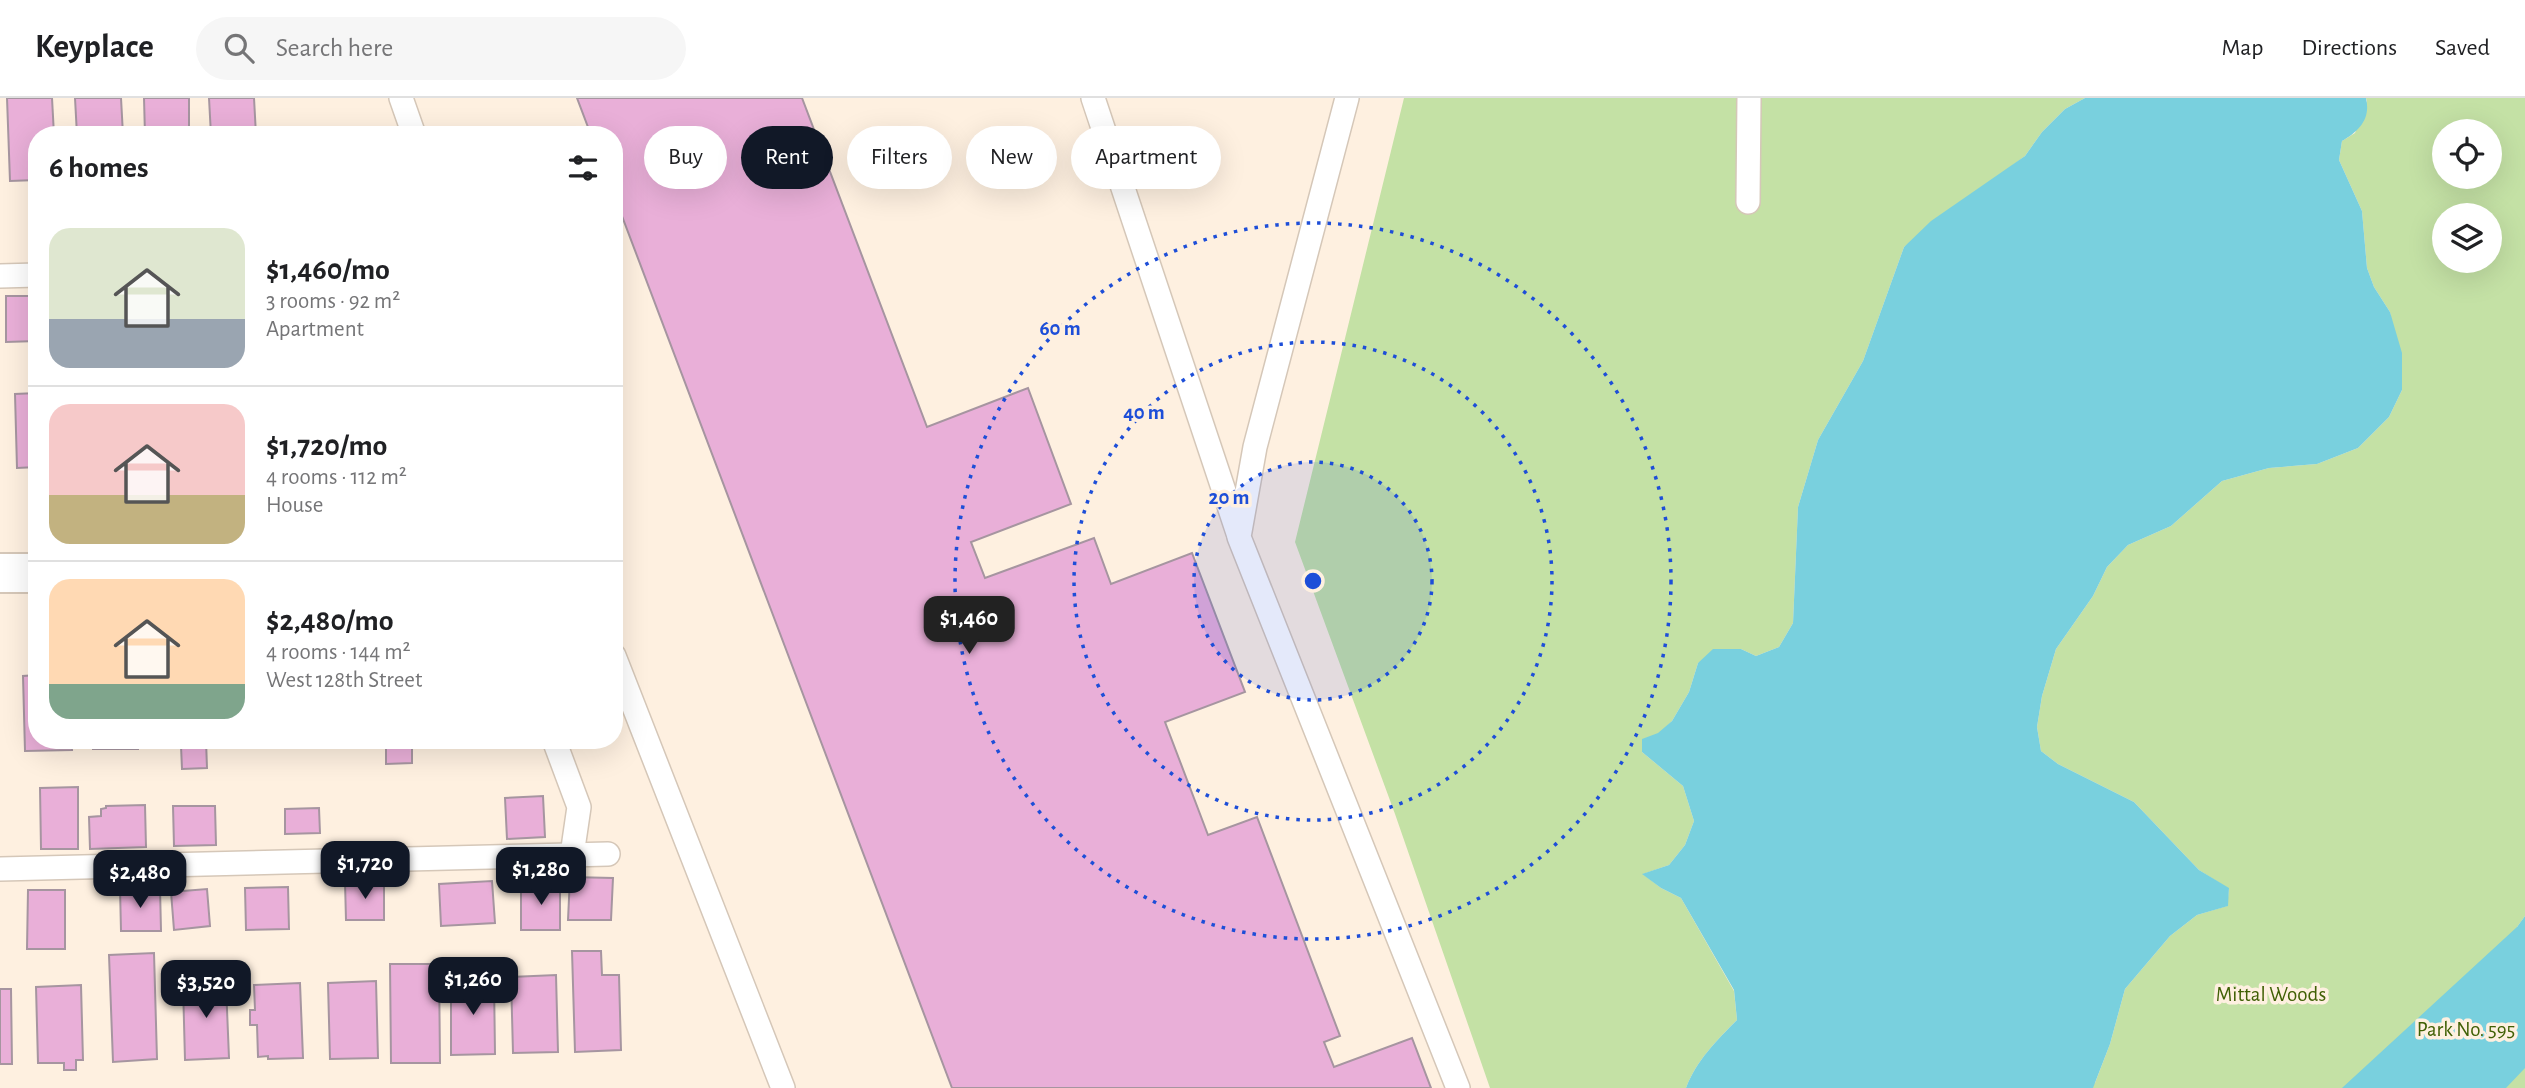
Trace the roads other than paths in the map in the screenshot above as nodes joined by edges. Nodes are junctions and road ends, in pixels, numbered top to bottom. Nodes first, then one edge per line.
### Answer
1 (401, 98) edge
2 (1093, 98) edge
3 (1347, 98) edge
4 (1749, 98) edge
5 (411, 126) edge
6 (1748, 202) dead end
7 (28, 275) edge
8 (0, 276) edge
9 (1239, 537) junction
10 (0, 573) edge
11 (28, 573) edge
12 (623, 679) edge
13 (557, 749) edge
14 (608, 854) dead end
15 (572, 855) junction
16 (0, 869) edge
17 (783, 1088) edge
18 (1458, 1088) edge

1 - 5 lane
2 - 9 lane
3 - 9 lane
4 - 6 lane
7 - 8 lane
9 - 18 lane
10 - 11 street
12 - 17 lane
13 - 15 lane
14 - 15 lane
15 - 16 lane

